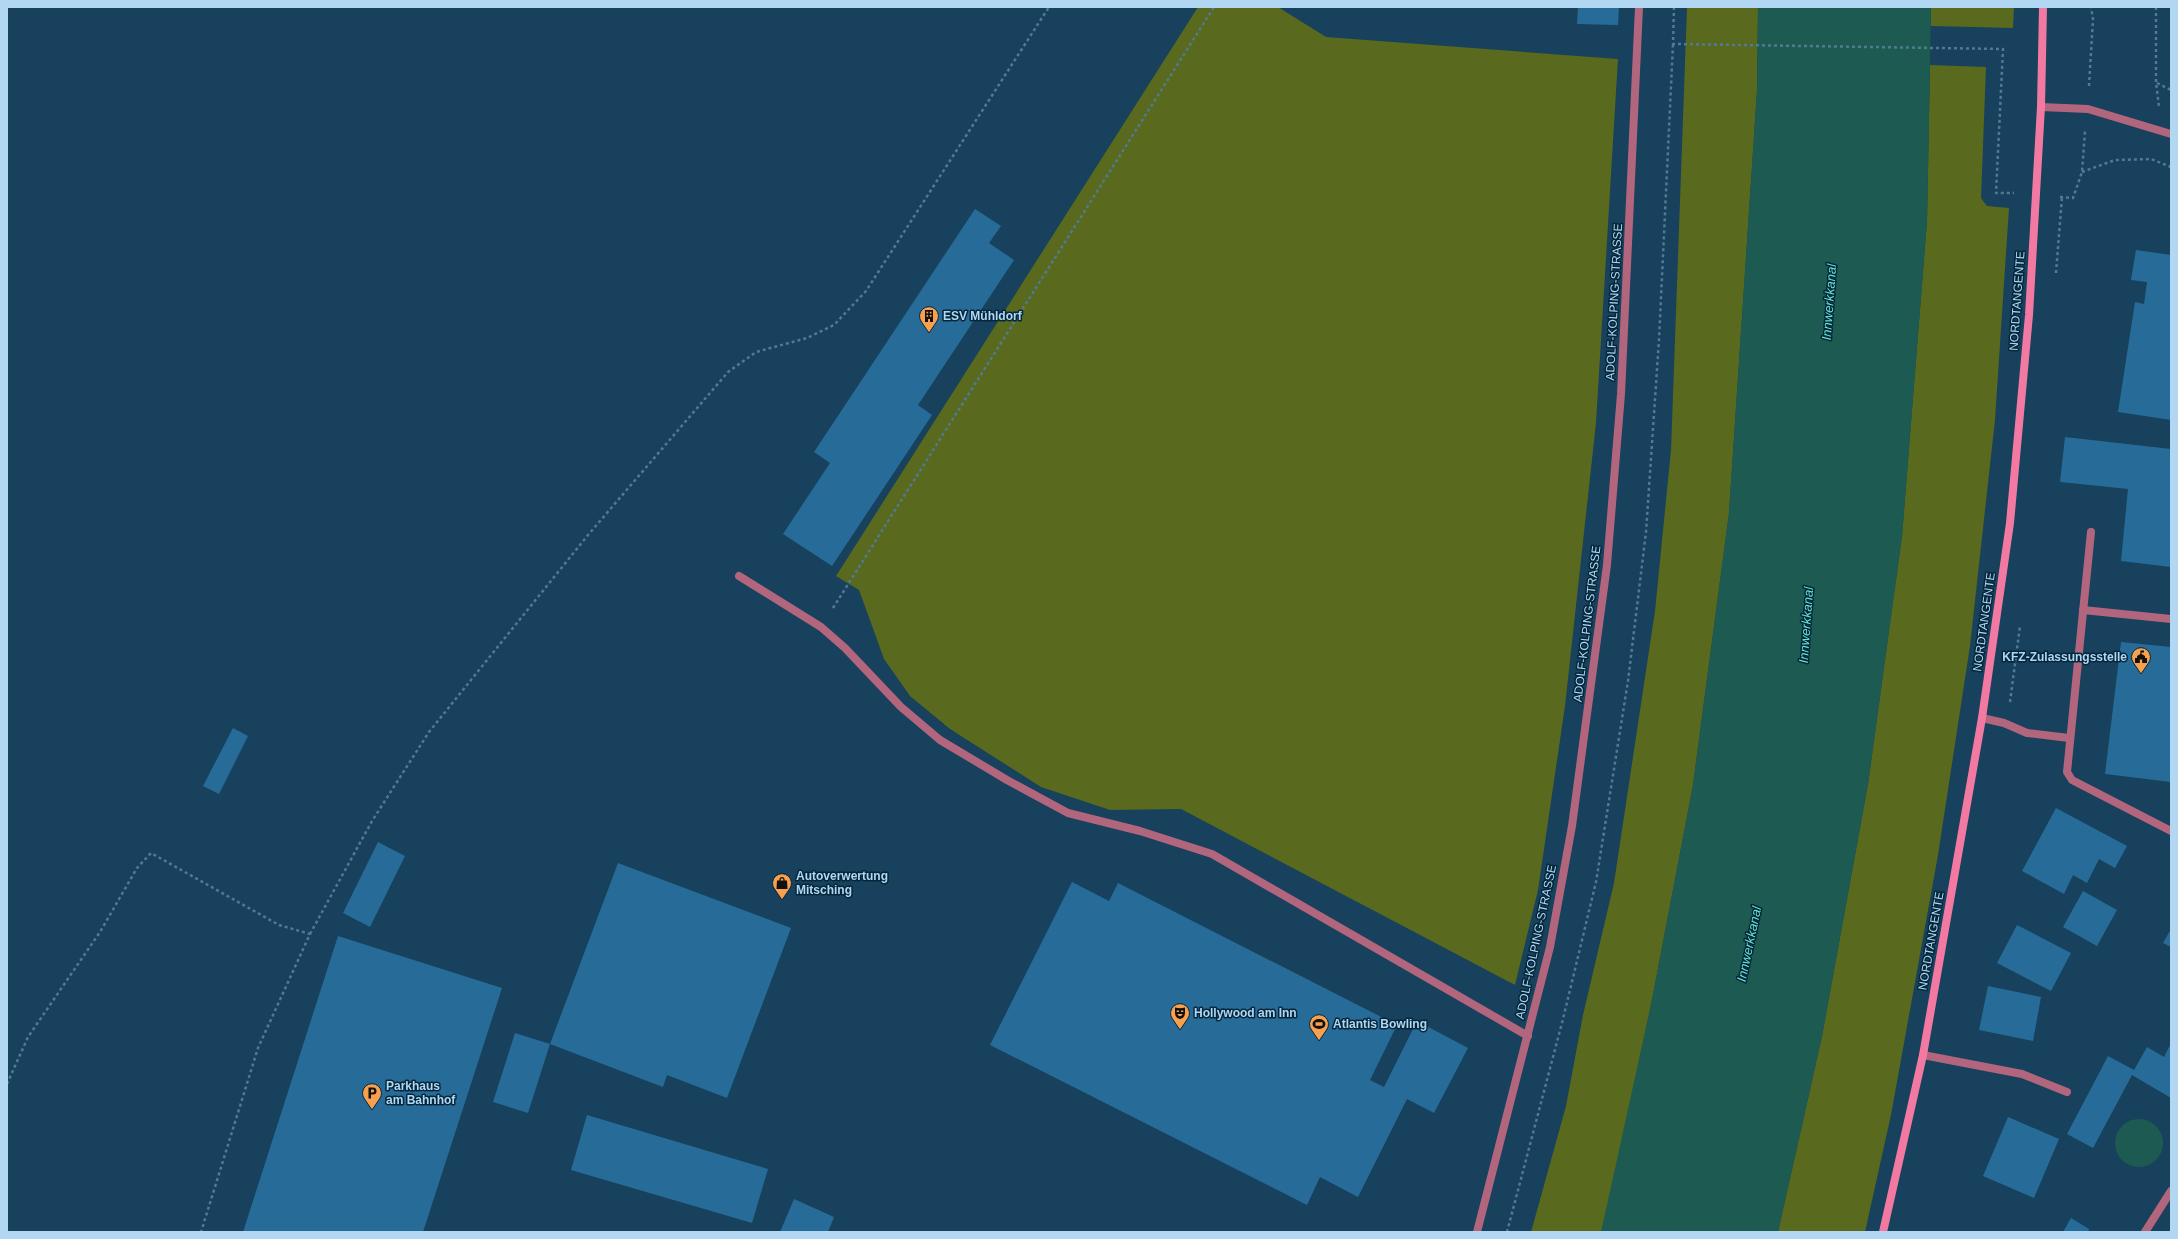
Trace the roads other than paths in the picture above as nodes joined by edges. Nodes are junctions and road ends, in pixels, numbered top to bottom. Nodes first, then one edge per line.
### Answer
1 (1639, 7) edge
2 (2043, 7) edge
3 (2041, 106) junction
4 (2171, 134) edge
5 (2091, 532) dead end
6 (739, 576) dead end
7 (2083, 610) junction
8 (2171, 619) edge
9 (1982, 718) junction
10 (2070, 738) junction
11 (2171, 831) edge
12 (1528, 1036) junction
13 (1923, 1055) junction
14 (2067, 1092) dead end
15 (2171, 1190) edge
16 (1477, 1232) edge
17 (1883, 1232) edge
18 (2145, 1232) edge

1 - 12 street, ADOLF-KOLPING-STRASSE
2 - 3 main road, NORDTANGENTE
3 - 4 street
3 - 9 main road, NORDTANGENTE
5 - 7 street
6 - 12 street
7 - 8 street
7 - 10 street
9 - 10 street
9 - 13 main road, NORDTANGENTE
10 - 11 street
12 - 16 street, ADOLF-KOLPING-STRASSE
13 - 14 street
13 - 17 main road, NORDTANGENTE
15 - 18 street

